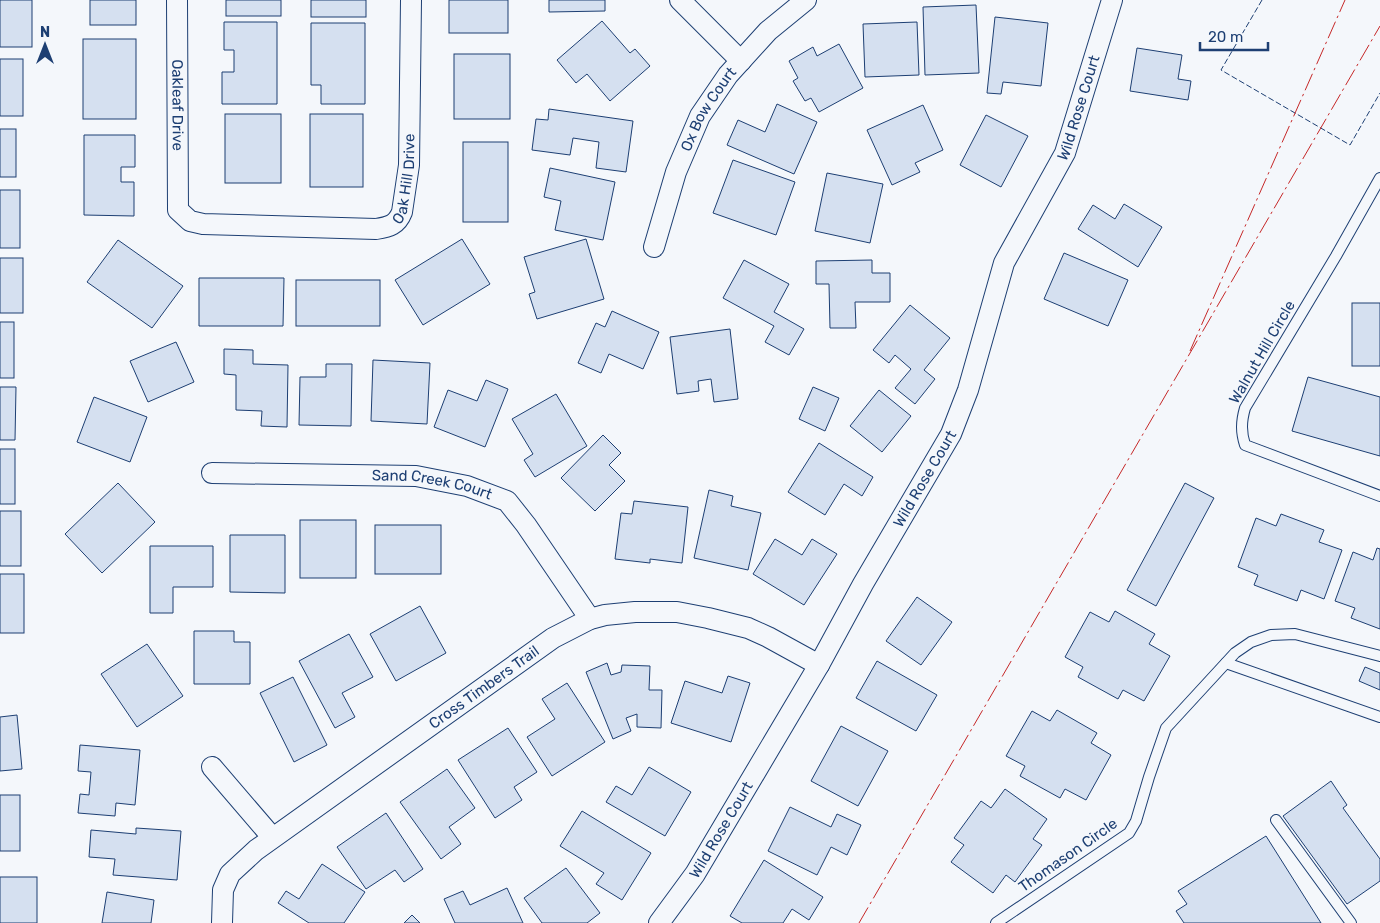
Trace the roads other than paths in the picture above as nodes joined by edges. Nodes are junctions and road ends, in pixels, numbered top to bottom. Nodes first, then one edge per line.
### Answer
1 (177, 0) edge
2 (411, 0) edge
3 (680, 0) edge
4 (806, 0) edge
5 (1112, 0) edge
6 (741, 61) junction
7 (1380, 178) edge
8 (178, 210) joint
9 (654, 247) dead end
10 (212, 473) dead end
11 (1380, 496) edge
12 (590, 619) junction
13 (1380, 656) edge
14 (1226, 663) junction
15 (818, 664) junction
16 (1380, 717) edge
17 (212, 767) dead end
18 (1276, 820) dead end
19 (272, 838) junction
20 (222, 923) edge
21 (659, 923) edge
22 (996, 923) edge
23 (1351, 923) edge

1 - 8 street, Oakleaf Drive
2 - 8 street, Oak Hill Drive
3 - 6 street
4 - 6 street, Ox Bow Court
5 - 15 street, Wild Rose Court
6 - 9 street, Ox Bow Court
7 - 11 lane, Walnut Hill Circle
10 - 12 street, Sand Creek Court
12 - 15 street, Cross Timbers Trail
12 - 19 street, Cross Timbers Trail
13 - 14 lane, Thomason Circle
14 - 16 lane
14 - 22 lane, Thomason Circle
15 - 21 street, Wild Rose Court
17 - 19 street
18 - 23 lane
19 - 20 street, Cross Timbers Trail

